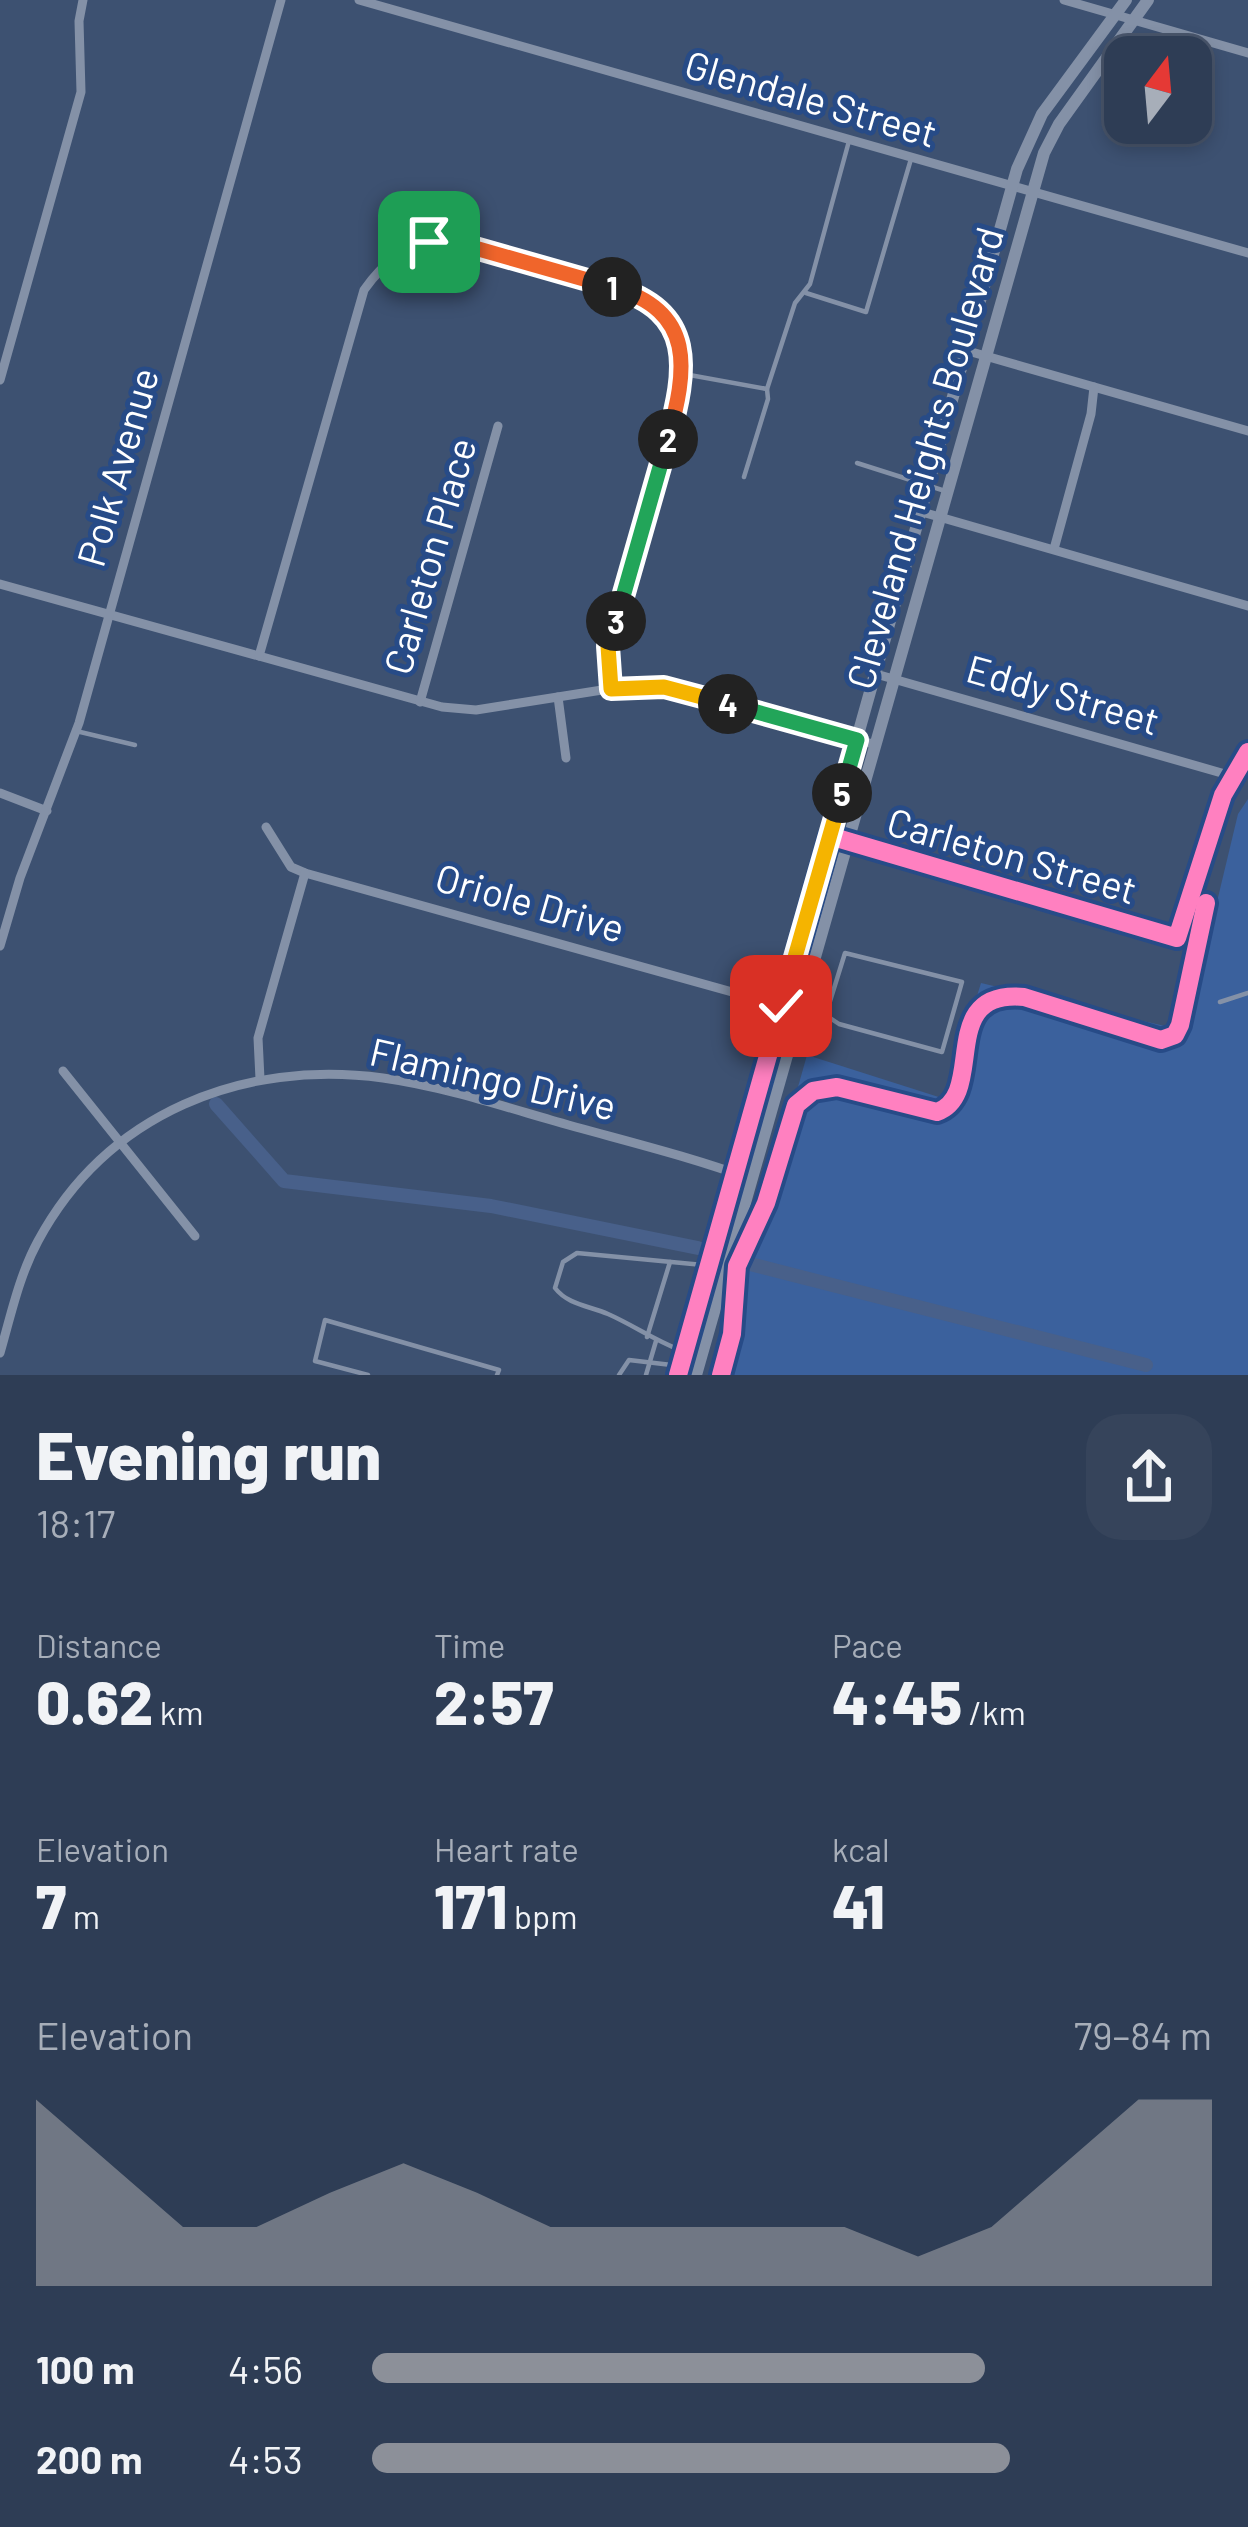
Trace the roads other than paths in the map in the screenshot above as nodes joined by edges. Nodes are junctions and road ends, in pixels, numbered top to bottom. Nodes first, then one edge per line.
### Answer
1 (83, 0) edge
2 (280, 0) edge
3 (1064, 0) edge
4 (1126, 0) edge
5 (1148, 0) edge
6 (364, 1) edge
7 (1115, 15) junction
8 (1134, 20) junction
9 (1248, 53) edge
10 (849, 142) junction
11 (910, 159) junction
12 (1012, 188) junction
13 (1033, 192) junction
14 (1248, 253) edge
15 (806, 293) junction
16 (968, 351) junction
17 (986, 356) junction
18 (684, 374) junction
19 (0, 380) edge
20 (1094, 387) junction
21 (767, 389) junction
22 (497, 426) dead end
23 (1248, 431) edge
24 (857, 463) dead end
25 (744, 477) dead end
26 (929, 486) junction
27 (948, 491) junction
28 (922, 512) junction
29 (940, 517) junction
30 (1054, 549) junction
31 (0, 584) edge
32 (1248, 606) edge
33 (109, 614) junction
34 (260, 656) junction
35 (876, 674) junction
36 (893, 678) junction
37 (611, 689) junction
38 (558, 698) junction
39 (420, 702) junction
40 (76, 731) junction
41 (857, 740) junction
42 (873, 744) junction
43 (135, 746) dead end
44 (1248, 752) edge
45 (566, 758) dead end
46 (1232, 776) junction
47 (0, 793) edge
48 (47, 811) junction
49 (266, 827) dead end
50 (830, 836) junction
51 (846, 842) junction
52 (305, 872) junction
53 (0, 946) edge
54 (1248, 992) edge
55 (1220, 1002) dead end
56 (799, 1005) junction
57 (781, 1006) junction
58 (826, 1014) junction
59 (63, 1071) dead end
60 (260, 1079) junction
61 (118, 1143) junction
62 (735, 1173) junction
63 (752, 1179) junction
64 (195, 1236) dead end
65 (670, 1260) junction
66 (708, 1267) junction
67 (725, 1272) junction
68 (647, 1337) junction
69 (656, 1341) junction
70 (0, 1353) edge
71 (701, 1357) junction
72 (650, 1360) junction
73 (681, 1364) edge
74 (368, 1375) edge
75 (497, 1375) edge
76 (619, 1375) edge
77 (646, 1375) edge
78 (696, 1375) edge

1 - 19 street
2 - 33 street, Polk Avenue
3 - 7 street
4 - 7 street, Cleveland Heights Boulevard
5 - 8 street, Cleveland Heights Boulevard
6 - 10 street, Glendale Street
7 - 8 street
7 - 12 street, Cleveland Heights Boulevard
8 - 9 street
8 - 13 street, Cleveland Heights Boulevard
10 - 11 street, Glendale Street
10 - 15 lane
11 - 12 street, Glendale Street
11 - 15 lane
12 - 13 street, Glendale Street
12 - 16 street, Cleveland Heights Boulevard
13 - 14 street, Glendale Street
13 - 17 street, Cleveland Heights Boulevard
15 - 21 lane
16 - 17 street
16 - 26 street, Cleveland Heights Boulevard
17 - 20 street
17 - 27 street, Cleveland Heights Boulevard
18 - 21 lane
18 - 34 street
18 - 37 street
20 - 23 street
20 - 30 street
21 - 25 lane
22 - 39 street, Carleton Place
24 - 26 lane
26 - 27 lane
26 - 28 street, Cleveland Heights Boulevard
27 - 29 street, Cleveland Heights Boulevard
28 - 29 street
28 - 35 street, Cleveland Heights Boulevard
29 - 30 street
29 - 36 street, Cleveland Heights Boulevard
30 - 32 street
31 - 33 street
33 - 34 street
33 - 40 street, Polk Avenue
34 - 39 street
35 - 36 street, Eddy Street
35 - 41 street, Cleveland Heights Boulevard
36 - 42 street, Cleveland Heights Boulevard
36 - 46 street, Eddy Street
37 - 38 street
37 - 41 street
38 - 39 street
38 - 45 street
40 - 43 lane
40 - 48 street, Polk Avenue
41 - 42 street
41 - 50 street, Cleveland Heights Boulevard
42 - 51 street, Cleveland Heights Boulevard
44 - 46 street
46 - 51 street, Carleton Street
47 - 48 street
48 - 53 street, Polk Avenue
49 - 52 street
50 - 51 street, Carleton Street
50 - 57 street, Cleveland Heights Boulevard
51 - 56 street, Cleveland Heights Boulevard
52 - 57 street, Oriole Drive
52 - 60 street
54 - 55 lane
56 - 57 street, Oriole Drive
56 - 58 lane
56 - 63 street, Cleveland Heights Boulevard
57 - 62 street, Cleveland Heights Boulevard
58 - 58 lane
59 - 61 street
60 - 61 street, Flamingo Drive
60 - 62 street, Flamingo Drive
61 - 64 street
61 - 70 street, Flamingo Drive
62 - 63 street, Flamingo Drive
62 - 66 street, Cleveland Heights Boulevard
63 - 67 street, Cleveland Heights Boulevard
65 - 66 lane
65 - 68 lane
65 - 68 lane
66 - 67 street
66 - 73 street, Cleveland Heights Boulevard
67 - 71 street, Cleveland Heights Boulevard
68 - 69 lane
69 - 72 lane
69 - 73 lane
71 - 73 street
71 - 78 street, Cleveland Heights Boulevard
72 - 73 lane
72 - 76 lane
72 - 77 lane
74 - 75 lane

